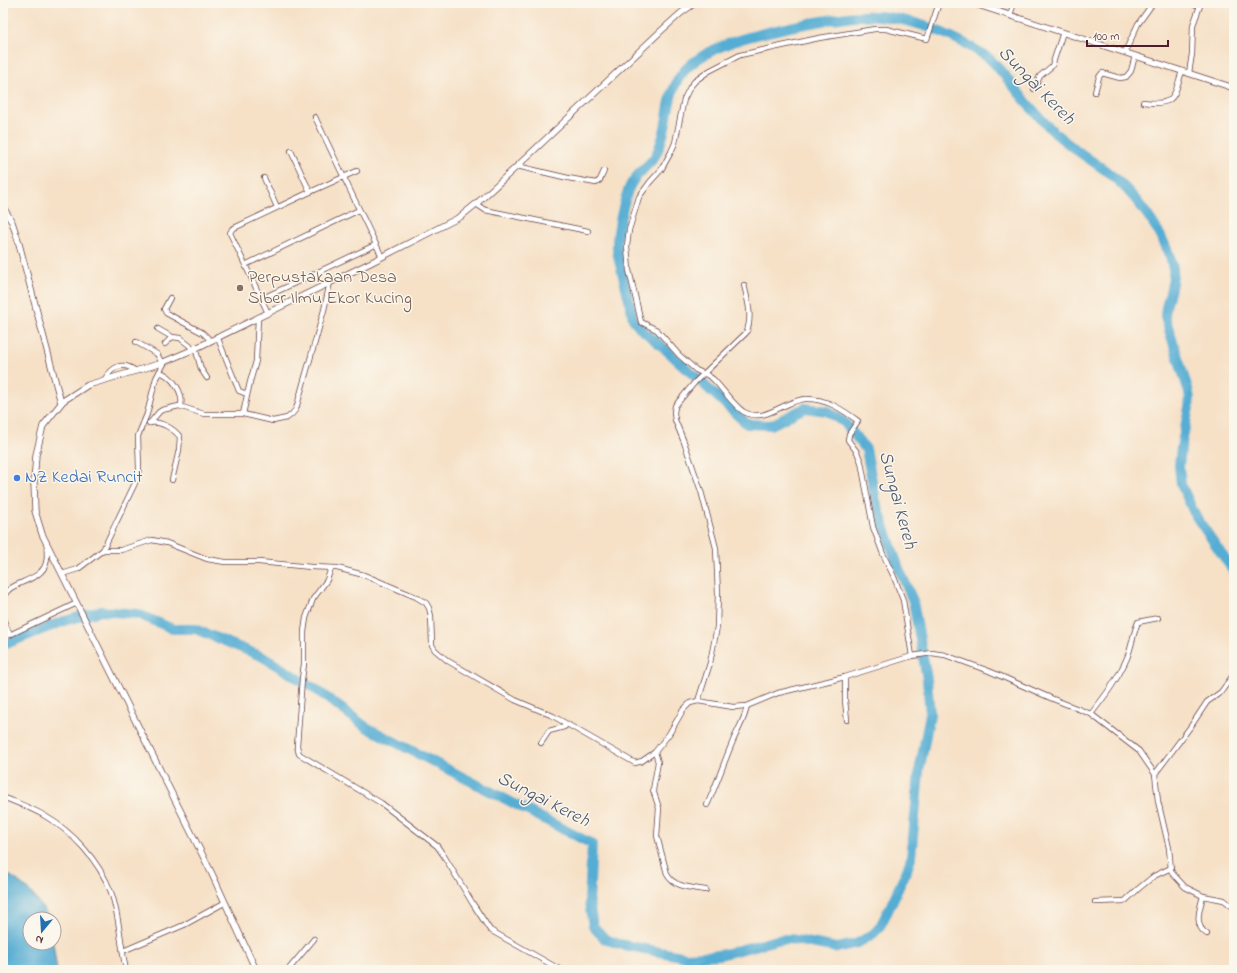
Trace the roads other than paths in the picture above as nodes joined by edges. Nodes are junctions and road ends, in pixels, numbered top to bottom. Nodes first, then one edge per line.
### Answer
1 (696, 3) edge
2 (939, 3) edge
3 (972, 3) edge
4 (1014, 3) edge
5 (1153, 3) edge
6 (1183, 3) edge
7 (1200, 4) edge
8 (1010, 15) junction
9 (1063, 32) junction
10 (1125, 52) junction
11 (1136, 56) junction
12 (1182, 71) junction
13 (1189, 73) junction
14 (1234, 88) edge
15 (1034, 89) dead end
16 (1095, 92) dead end
17 (1143, 102) dead end
18 (315, 117) dead end
19 (291, 151) dead end
20 (518, 166) junction
21 (357, 171) dead end
22 (604, 171) dead end
23 (344, 176) junction
24 (264, 178) dead end
25 (310, 192) junction
26 (476, 204) junction
27 (3, 207) edge
28 (277, 207) junction
29 (359, 210) junction
30 (588, 231) dead end
31 (376, 245) junction
32 (382, 257) junction
33 (245, 265) junction
34 (330, 282) junction
35 (744, 285) dead end
36 (170, 298) dead end
37 (261, 299) junction
38 (268, 313) junction
39 (258, 318) junction
40 (158, 329) dead end
41 (217, 336) junction
42 (172, 337) junction
43 (210, 340) junction
44 (136, 342) dead end
45 (165, 344) dead end
46 (194, 348) junction
47 (163, 362) junction
48 (136, 371) junction
49 (159, 372) junction
50 (702, 375) junction
51 (207, 378) dead end
52 (104, 380) junction
53 (247, 394) junction
54 (61, 403) junction
55 (181, 406) junction
56 (242, 414) junction
57 (150, 423) junction
58 (141, 429) junction
59 (172, 480) dead end
60 (47, 544) junction
61 (103, 550) junction
62 (331, 568) junction
63 (62, 574) junction
64 (3, 597) edge
65 (76, 603) junction
66 (1158, 618) dead end
67 (3, 619) edge
68 (10, 635) junction
69 (3, 638) edge
70 (912, 656) junction
71 (1234, 674) edge
72 (845, 677) junction
73 (698, 701) junction
74 (747, 706) junction
75 (1091, 714) junction
76 (847, 720) dead end
77 (568, 724) junction
78 (541, 743) dead end
79 (655, 752) junction
80 (1155, 774) junction
81 (3, 797) edge
82 (707, 804) dead end
83 (1171, 868) junction
84 (706, 890) dead end
85 (1203, 896) junction
86 (1095, 902) dead end
87 (224, 903) junction
88 (1234, 908) edge
89 (1207, 934) dead end
90 (314, 939) dead end
91 (123, 951) junction
92 (126, 970) edge
93 (256, 970) edge
94 (288, 970) edge
95 (561, 970) edge

1 - 20 street
2 - 50 street
3 - 8 street
4 - 8 street
5 - 10 street
6 - 7 street
7 - 13 street
8 - 9 street
9 - 10 street
9 - 15 street
10 - 11 street
11 - 12 street
11 - 16 street
12 - 13 street
12 - 17 street
13 - 14 street
18 - 23 street
19 - 25 street
20 - 22 street
20 - 26 street
21 - 23 street
23 - 25 street
23 - 29 street
24 - 28 street
25 - 28 street
26 - 30 street
26 - 32 street
27 - 54 street
28 - 33 street
29 - 31 street
29 - 33 street
31 - 32 street
31 - 37 street
32 - 34 street
33 - 37 street
34 - 38 street
34 - 56 street
35 - 50 street
36 - 43 street
37 - 38 street
38 - 39 street
39 - 41 street
39 - 53 street
40 - 42 street
41 - 43 street
41 - 53 street
42 - 45 street
42 - 46 street
43 - 46 street
44 - 47 street
46 - 47 street
46 - 51 street
47 - 48 street
47 - 49 street
48 - 52 street
48 - 52 street
49 - 55 street
49 - 58 street
50 - 70 street
50 - 73 street
52 - 54 street
53 - 56 street
54 - 60 street
55 - 56 street
55 - 57 street
57 - 58 street
57 - 59 street
58 - 61 street
60 - 63 street
60 - 64 street
61 - 62 street
61 - 63 street
62 - 77 street
62 - 95 street
63 - 65 street
65 - 68 street
65 - 87 street
66 - 75 street
67 - 68 street
68 - 69 street
70 - 72 street
70 - 75 street
71 - 80 street
72 - 74 street
72 - 76 street
73 - 74 street
73 - 79 street
74 - 82 street
75 - 80 street
77 - 78 street
77 - 79 street
79 - 84 street
80 - 83 street
81 - 91 street
83 - 85 street
83 - 86 street
85 - 88 street
85 - 89 street
87 - 91 street
87 - 93 street
90 - 94 street
91 - 92 street

